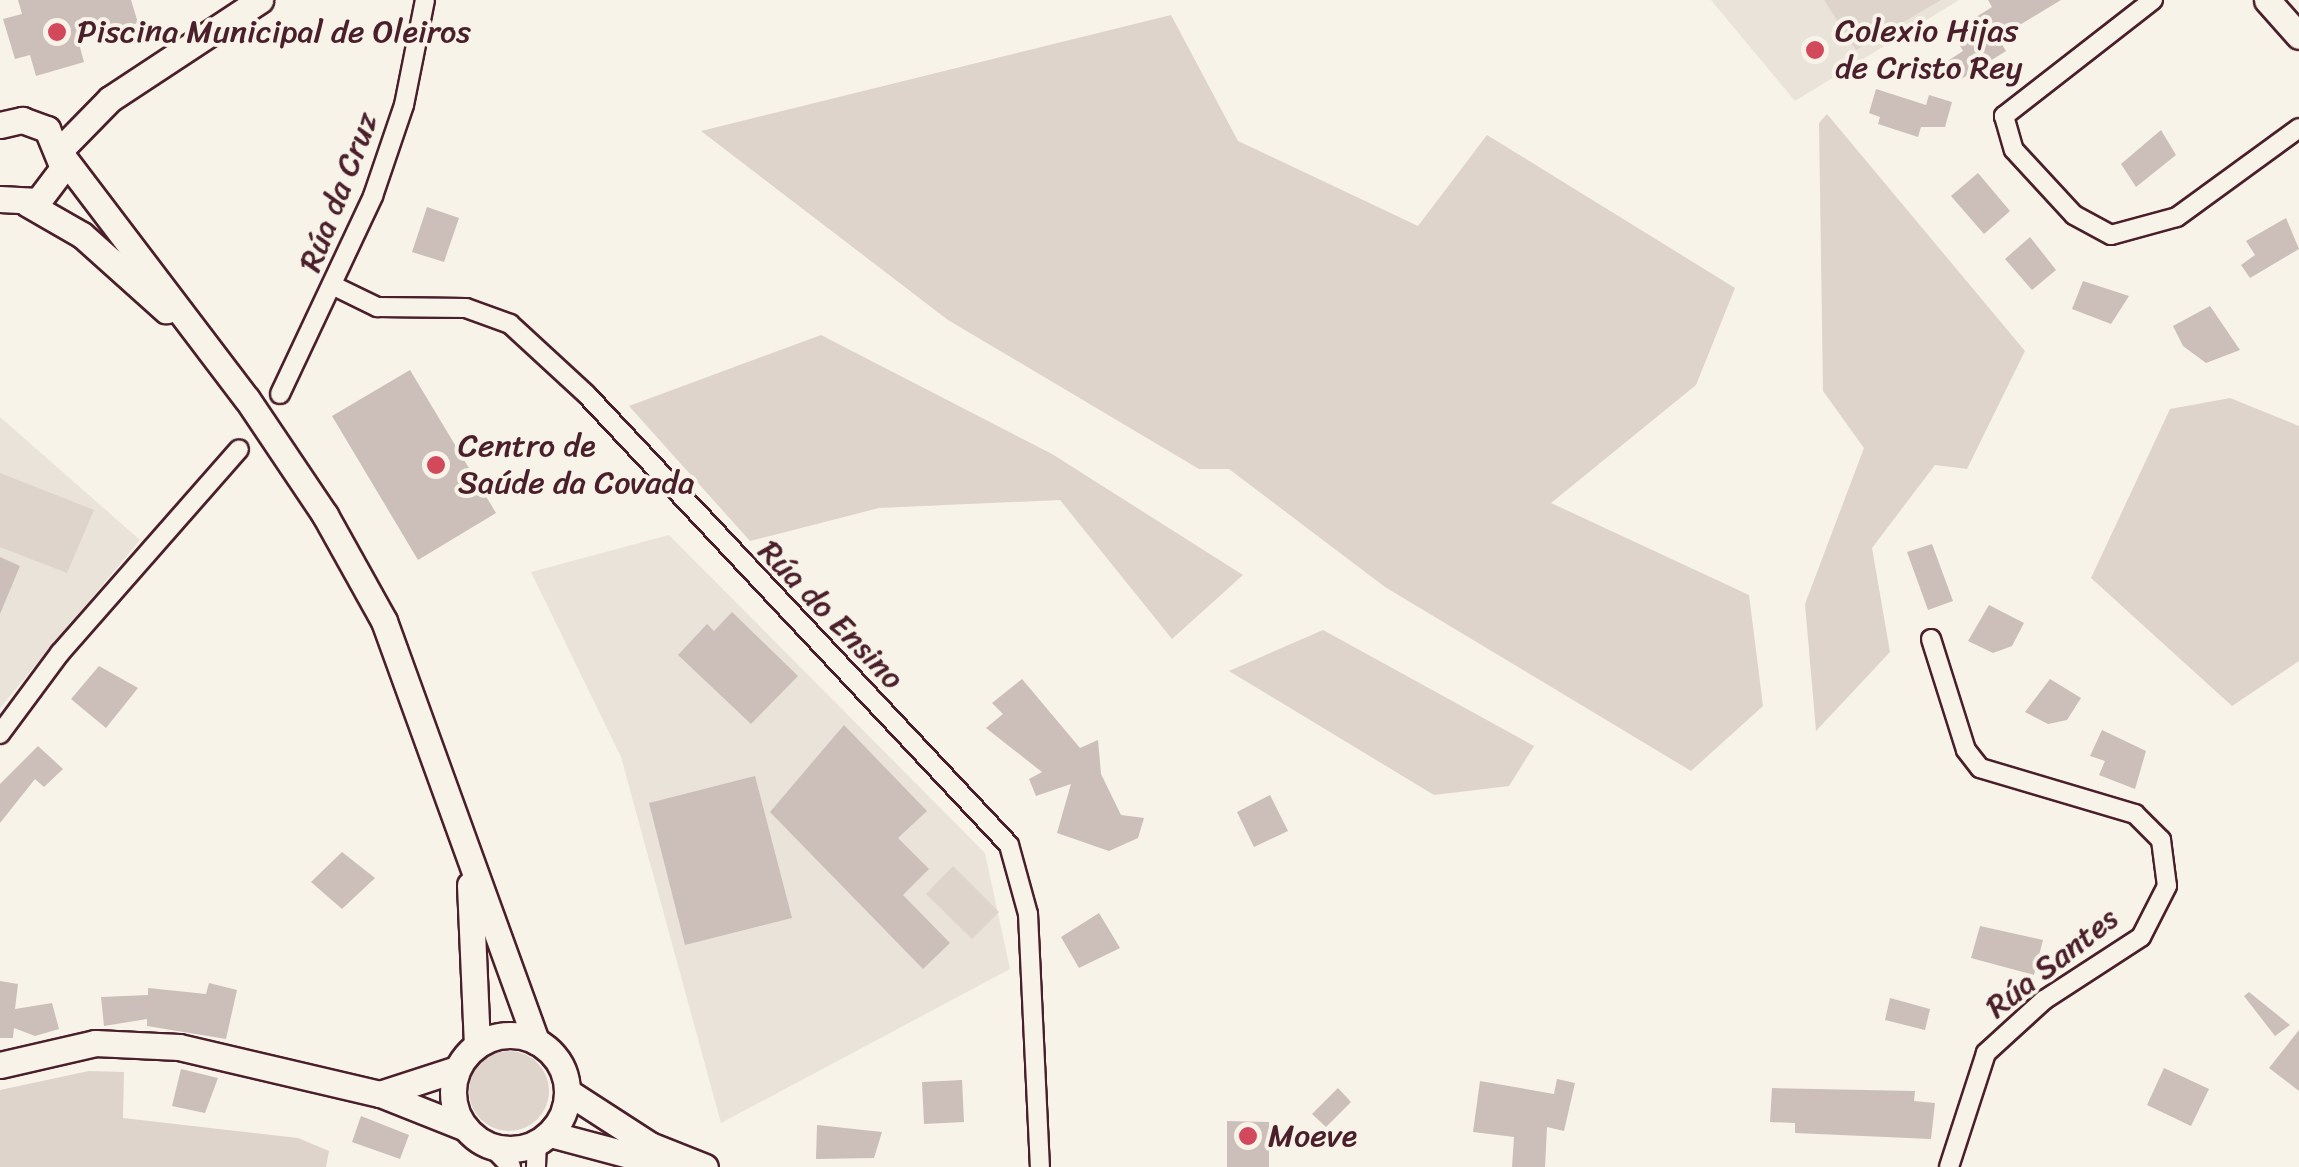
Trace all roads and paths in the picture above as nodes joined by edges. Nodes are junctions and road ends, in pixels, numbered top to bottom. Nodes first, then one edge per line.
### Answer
1 (260, 0) edge
2 (425, 0) edge
3 (2153, 0) edge
4 (2268, 0) edge
5 (2299, 36) edge
6 (110, 99) junction
7 (3, 121) edge
8 (36, 123) junction
9 (2299, 128) edge
10 (62, 153) junction
11 (9, 202) edge
12 (336, 287) junction
13 (206, 348) junction
14 (280, 394) dead end
15 (239, 449) dead end
16 (1931, 639) dead end
17 (0, 734) edge
18 (469, 855) junction
19 (536, 1041) junction
20 (476, 1045) junction
21 (0, 1065) edge
22 (457, 1069) junction
23 (568, 1092) junction
24 (380, 1094) junction
25 (466, 1128) junction
26 (491, 1146) junction
27 (541, 1148) edge
28 (663, 1166) edge
29 (511, 1167) edge
30 (705, 1167) edge
31 (1040, 1167) edge
32 (1949, 1167) edge

1 - 6 main road
2 - 12 street, Rúa da Cruz
3 - 9 street
4 - 5 main road
6 - 8 main road
6 - 10 main road
7 - 8 main road
8 - 10 main road
10 - 11 main road
10 - 13 main road
11 - 13 main road
12 - 14 street, Rúa da Cruz
12 - 31 street, Rúa do Ensino
13 - 18 main road
15 - 17 street
16 - 32 street, Rúa Santes
18 - 19 main road
18 - 20 main road
19 - 20 main road
19 - 23 main road
20 - 22 main road
21 - 24 main road
22 - 24 main road
22 - 25 main road
23 - 27 main road
23 - 30 main road
24 - 25 main road
25 - 26 main road
26 - 27 main road
26 - 29 street
27 - 28 main road

